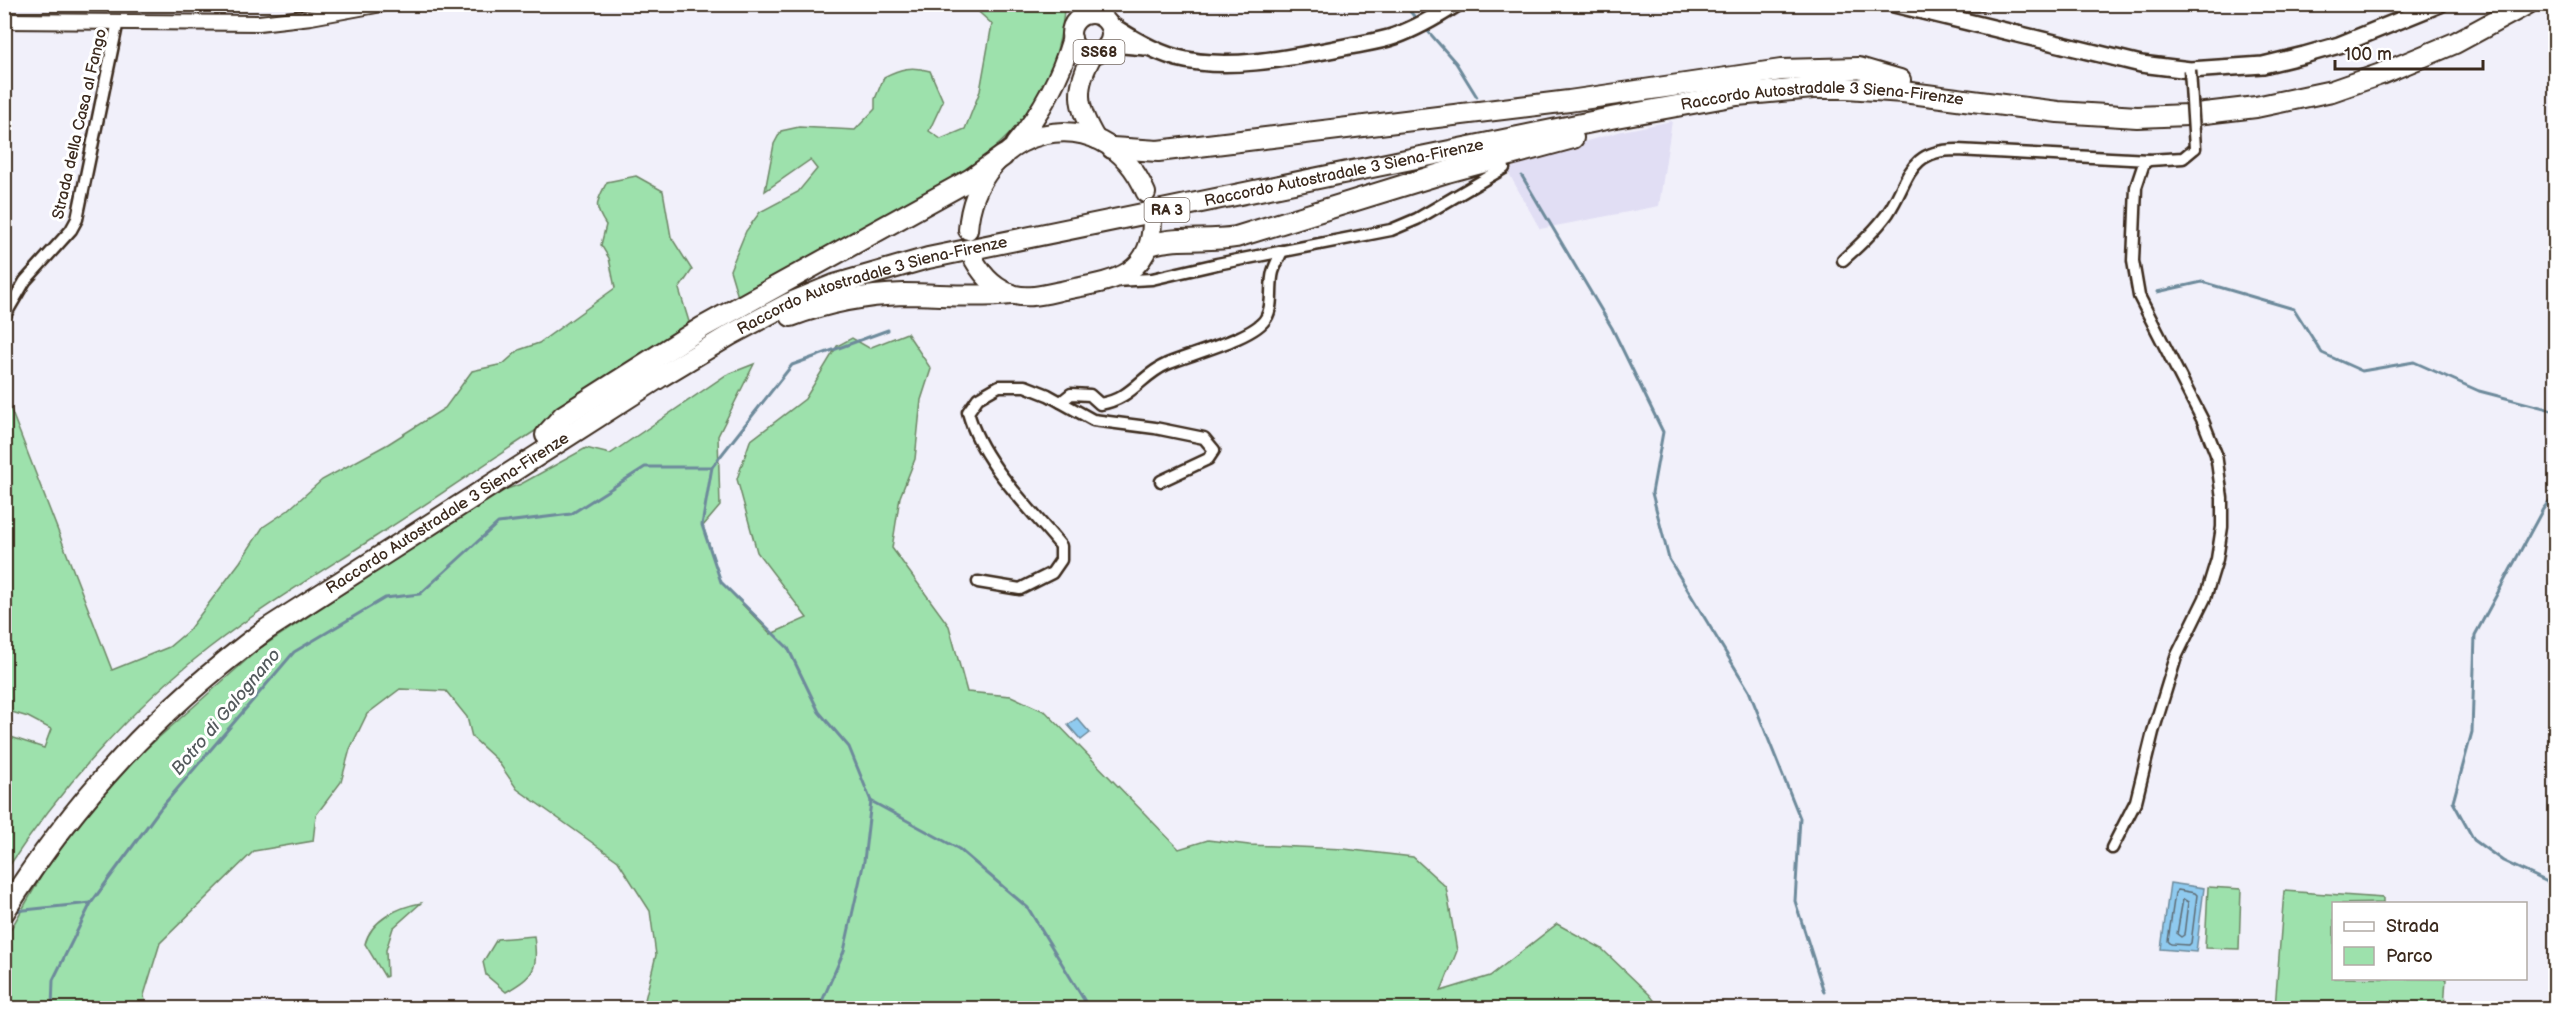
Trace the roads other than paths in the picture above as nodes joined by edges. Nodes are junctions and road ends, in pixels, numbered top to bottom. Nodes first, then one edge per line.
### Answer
1 (382, 4) edge
2 (1456, 4) edge
3 (1894, 4) edge
4 (1967, 4) edge
5 (1981, 4) edge
6 (2440, 4) edge
7 (2502, 4) edge
8 (2527, 4) edge
9 (1933, 9) edge
10 (1101, 15) edge
11 (4, 21) edge
12 (118, 21) junction
13 (1075, 21) edge
14 (1148, 47) junction
15 (1098, 52) junction
16 (2190, 70) junction
17 (1900, 80) junction
18 (1992, 103) junction
19 (1104, 144) junction
20 (1007, 152) junction
21 (2149, 160) junction
22 (1504, 168) dead end
23 (1146, 193) dead end
24 (1152, 222) dead end
25 (968, 230) dead end
26 (1148, 251) junction
27 (1282, 251) junction
28 (974, 260) dead end
29 (1843, 260) dead end
30 (1162, 276) junction
31 (1108, 281) junction
32 (1010, 294) junction
33 (4, 318) edge
34 (1061, 402) junction
35 (546, 435) junction
36 (505, 477) junction
37 (1161, 481) dead end
38 (978, 582) dead end
39 (2112, 848) dead end
40 (4, 886) edge
41 (4, 912) edge

1 - 12 street
2 - 14 main road
3 - 9 main road
4 - 5 street
6 - 16 main road
7 - 17 highway, Raccordo Autostradale 3 Siena-Firenze / RA 3
8 - 18 highway, Raccordo Autostradale 3 Siena-Firenze / RA 3
9 - 16 main road
10 - 13 main road, SS68
10 - 14 main road
10 - 15 main road, SS68
11 - 12 street
12 - 33 street, Strada della Casa al Fango
13 - 15 main road, SS68
13 - 20 main road
14 - 15 main road
15 - 19 main road
16 - 21 street, bridge
17 - 19 highway
17 - 35 highway, Raccordo Autostradale 3 Siena-Firenze / RA 3
18 - 26 highway
18 - 36 highway, Raccordo Autostradale 3 Siena-Firenze / RA 3
19 - 20 main road
19 - 23 main road
20 - 25 main road
20 - 35 highway
21 - 29 street
21 - 39 street
22 - 27 street
24 - 26 main road
26 - 30 street
26 - 31 main road
27 - 30 street
27 - 34 street
28 - 32 main road
30 - 31 street
31 - 32 main road
32 - 36 highway
34 - 37 street
34 - 38 street
35 - 40 highway, Raccordo Autostradale 3 Siena-Firenze / RA 3
36 - 41 highway, Raccordo Autostradale 3 Siena-Firenze / RA 3

